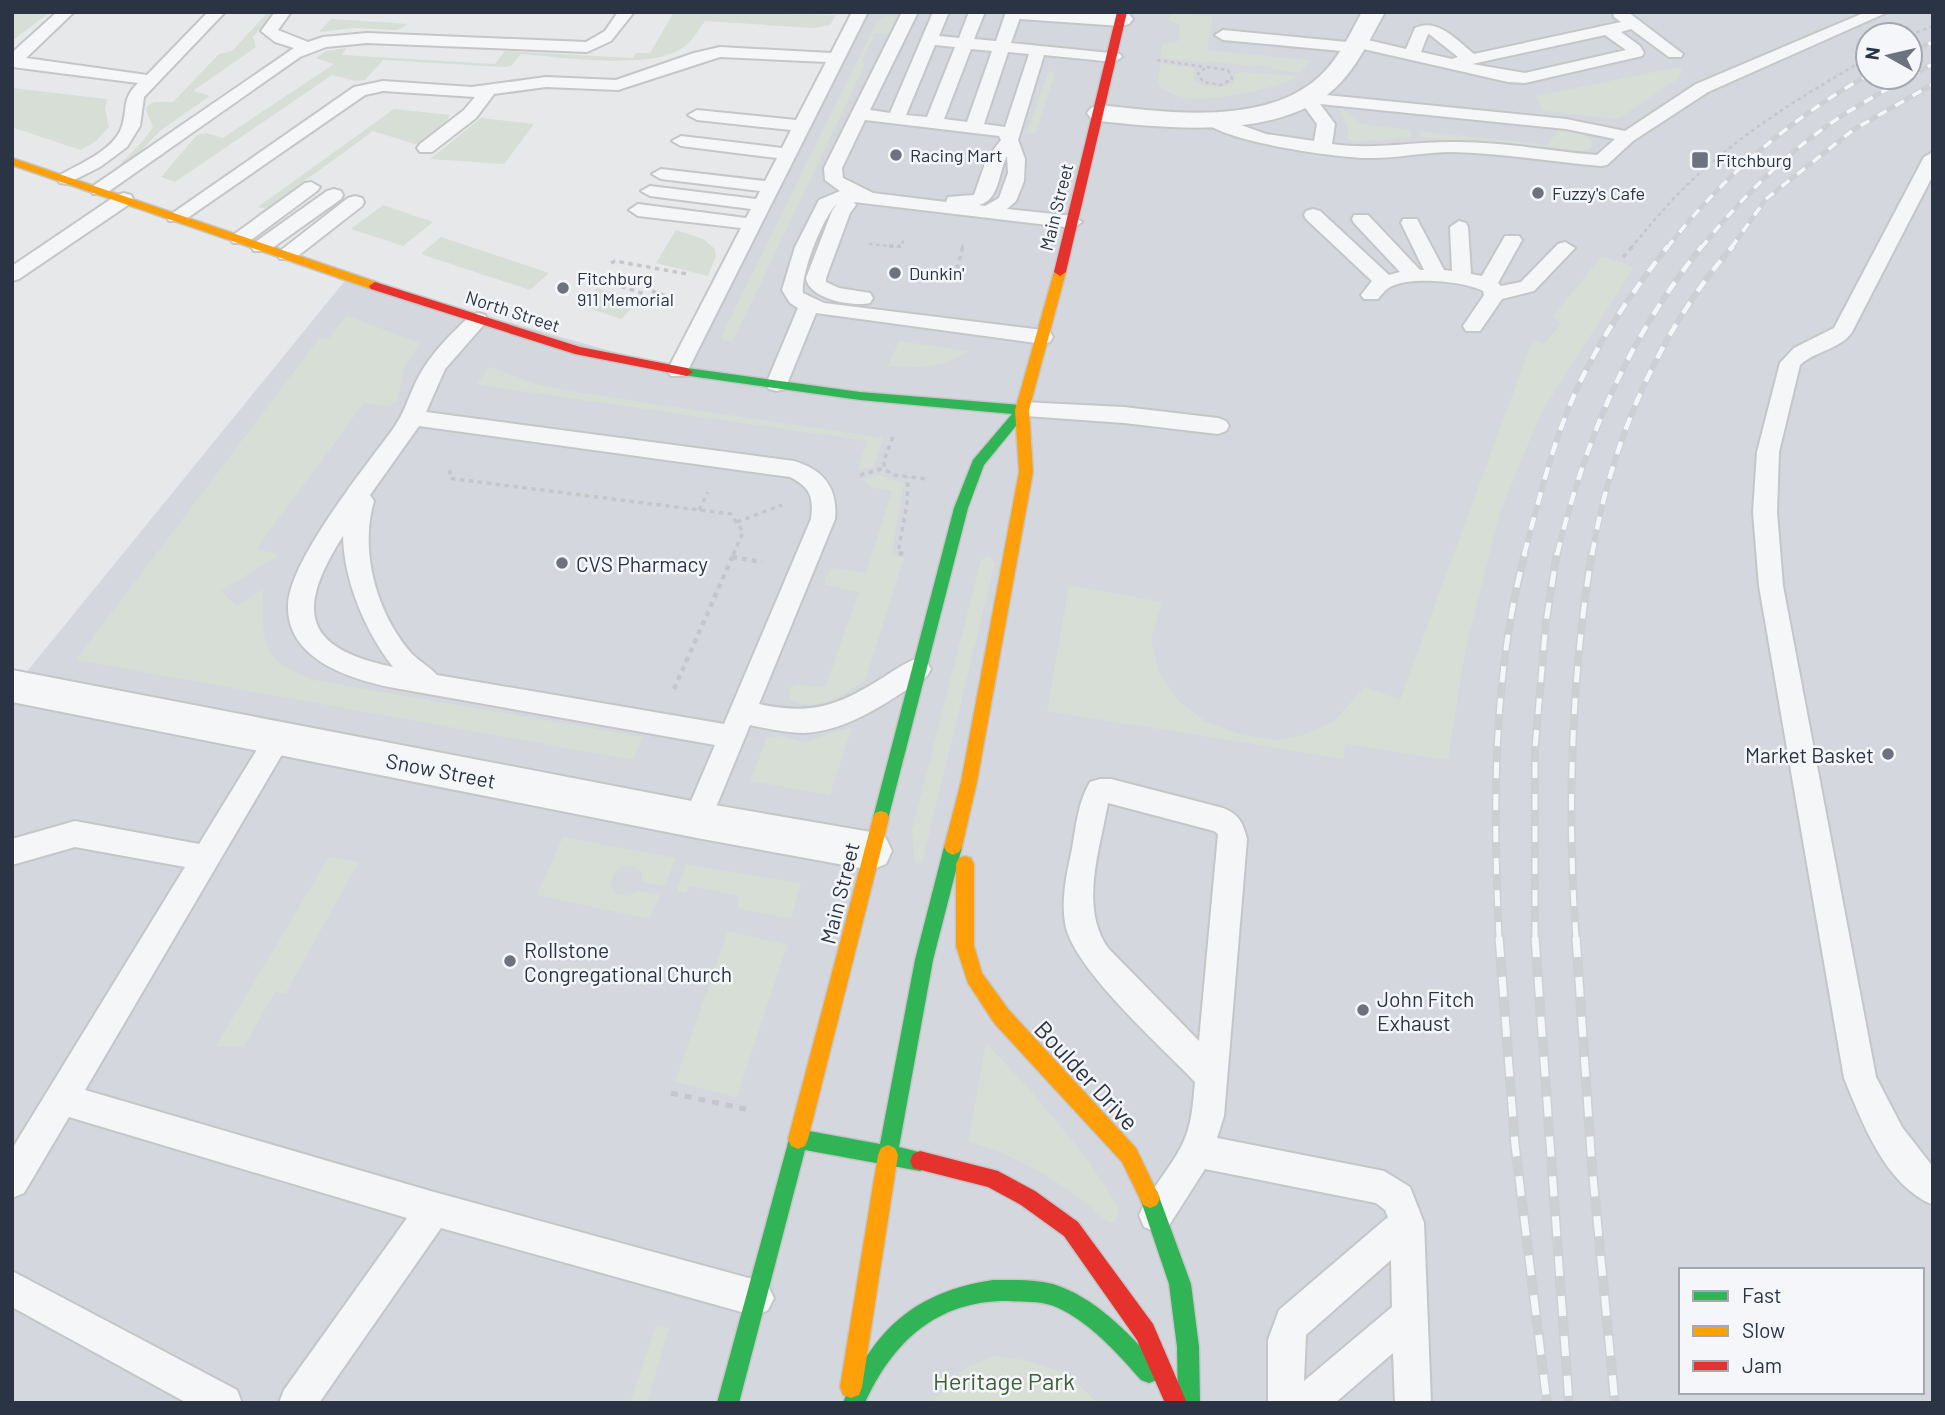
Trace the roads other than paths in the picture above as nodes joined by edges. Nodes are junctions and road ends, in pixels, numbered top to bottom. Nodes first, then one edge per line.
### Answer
1 (66, 12) edge
2 (216, 12) edge
3 (283, 12) edge
4 (626, 12) edge
5 (860, 12) edge
6 (910, 12) edge
7 (941, 12) edge
8 (977, 12) edge
9 (1014, 12) edge
10 (1020, 12) edge
11 (1374, 12) edge
12 (1618, 12) edge
13 (1880, 12) edge
14 (1122, 15) edge
15 (1634, 24) junction
16 (1608, 30) junction
17 (1223, 35) dead end
18 (929, 40) junction
19 (964, 44) junction
20 (1354, 44) junction
21 (1003, 47) junction
22 (309, 48) junction
23 (1038, 50) junction
24 (1675, 54) dead end
25 (1412, 55) junction
26 (1114, 57) junction
27 (836, 58) junction
28 (1471, 59) junction
29 (19, 63) edge
30 (1449, 64) junction
31 (150, 80) junction
32 (488, 91) junction
33 (1306, 98) junction
34 (1100, 113) junction
35 (860, 114) junction
36 (896, 118) junction
37 (1210, 119) junction
38 (934, 122) junction
39 (974, 127) junction
40 (1627, 137) junction
41 (794, 139) junction
42 (1009, 141) junction
43 (426, 148) dead end
44 (1322, 148) junction
45 (1933, 157) edge
46 (12, 161) edge
47 (666, 166) dead end
48 (66, 179) junction
49 (774, 179) junction
50 (837, 183) junction
51 (311, 187) dead end
52 (99, 190) junction
53 (650, 191) dead end
54 (334, 195) dead end
55 (124, 199) junction
56 (877, 199) junction
57 (355, 202) dead end
58 (761, 205) junction
59 (638, 210) dead end
60 (988, 212) junction
61 (1313, 215) dead end
62 (176, 217) junction
63 (1361, 219) dead end
64 (1073, 222) junction
65 (1410, 223) dead end
66 (751, 224) junction
67 (1459, 227) dead end
68 (240, 239) junction
69 (1512, 240) dead end
70 (261, 247) junction
71 (1565, 248) dead end
72 (287, 255) junction
73 (12, 275) edge
74 (1416, 277) junction
75 (1438, 277) junction
76 (1462, 279) junction
77 (722, 281) joint
78 (1490, 289) junction
79 (809, 305) junction
80 (478, 320) junction
81 (1473, 326) dead end
82 (968, 327) junction
83 (1043, 337) junction
84 (678, 370) junction
85 (777, 384) junction
86 (1022, 410) junction
87 (413, 418) junction
88 (1218, 426) dead end
89 (381, 462) junction
90 (918, 669) junction
91 (436, 684) junction
92 (13, 687) edge
93 (741, 712) junction
94 (731, 737) junction
95 (278, 738) junction
96 (969, 782) junction
97 (697, 820) junction
98 (871, 851) junction
99 (12, 852) edge
100 (206, 858) junction
101 (1211, 1076) junction
102 (62, 1099) junction
103 (798, 1139) junction
104 (1197, 1151) junction
105 (888, 1155) junction
106 (12, 1181) edge
107 (1933, 1188) edge
108 (434, 1209) junction
109 (1156, 1215) junction
110 (1407, 1223) junction
111 (12, 1288) edge
112 (756, 1298) junction
113 (1412, 1313) junction
114 (224, 1403) edge
115 (297, 1403) edge
116 (728, 1403) edge
117 (848, 1403) edge
118 (854, 1403) edge
119 (1170, 1403) edge
120 (1176, 1403) edge
121 (1189, 1403) edge
122 (1286, 1403) edge
123 (1307, 1403) edge
124 (1413, 1403) edge

1 - 29 lane
2 - 31 lane
3 - 22 lane
4 - 22 lane
5 - 27 lane
6 - 35 lane
7 - 18 lane
8 - 19 lane
9 - 21 lane
10 - 14 street
11 - 20 street
12 - 15 lane
13 - 40 lane
14 - 26 main road, Main Street
15 - 16 lane
15 - 24 lane
16 - 28 lane
16 - 30 lane
17 - 20 lane
18 - 19 lane
18 - 36 lane
19 - 21 lane
19 - 38 lane
20 - 25 lane
20 - 33 street
21 - 23 lane
21 - 39 lane
22 - 52 lane
23 - 26 lane
23 - 42 lane
25 - 28 lane
25 - 30 lane
26 - 34 main road, Main Street
27 - 32 lane
27 - 41 lane
28 - 30 lane
29 - 31 lane
31 - 48 lane
32 - 43 lane
32 - 62 lane
33 - 37 street
33 - 40 lane
33 - 44 lane
34 - 37 street
34 - 64 main road, Main Street
35 - 36 lane
35 - 50 lane
36 - 38 lane
37 - 44 lane
38 - 39 lane
39 - 42 lane
40 - 44 lane
41 - 41 lane
41 - 49 lane
42 - 50 lane
42 - 60 lane
45 - 107 lane
46 - 48 main road, North Street
47 - 49 lane
48 - 52 main road, North Street
49 - 58 lane
50 - 56 lane
51 - 68 lane
52 - 55 main road, North Street
53 - 58 lane
54 - 70 lane
55 - 62 main road, North Street
55 - 73 lane
56 - 60 lane
56 - 79 lane
56 - 82 lane
57 - 72 lane
58 - 66 lane
59 - 66 lane
60 - 64 lane
61 - 74 lane
62 - 68 main road, North Street
63 - 74 lane
64 - 83 main road, Main Street
65 - 75 lane
66 - 77 lane
67 - 76 lane
68 - 70 main road, North Street
69 - 78 lane
70 - 72 main road, North Street
71 - 78 lane
72 - 80 main road, North Street
74 - 75 lane
75 - 76 lane
76 - 78 lane
77 - 84 lane
78 - 81 lane
79 - 82 lane
79 - 85 lane
80 - 84 main road, North Street
80 - 87 lane
82 - 83 lane
83 - 86 main road, Main Street
84 - 85 main road, North Street
85 - 86 main road, North Street
86 - 88 lane
86 - 90 main road, Main Street
86 - 96 main road, Main Street
87 - 89 lane
87 - 93 lane
89 - 91 lane
89 - 91 lane
90 - 93 lane
90 - 98 main road, Main Street
91 - 94 lane
92 - 95 street, Snow Street
93 - 94 lane
94 - 97 lane
95 - 97 street, Snow Street
95 - 100 lane
96 - 105 main road, Main Street
96 - 109 main road, Boulder Drive
97 - 98 street, Snow Street
98 - 103 main road, Main Street
99 - 100 lane
100 - 102 lane
101 - 101 lane
101 - 104 lane
102 - 106 lane
102 - 108 lane
103 - 105 main road
103 - 112 main road, Main Street
104 - 109 lane
104 - 110 lane
105 - 117 main road, Main Street
105 - 120 main road
108 - 112 lane
108 - 115 lane
109 - 121 main road, Boulder Drive
110 - 113 lane
110 - 122 lane
111 - 114 lane
112 - 116 main road, Main Street
113 - 123 lane
113 - 124 lane
118 - 119 main road

